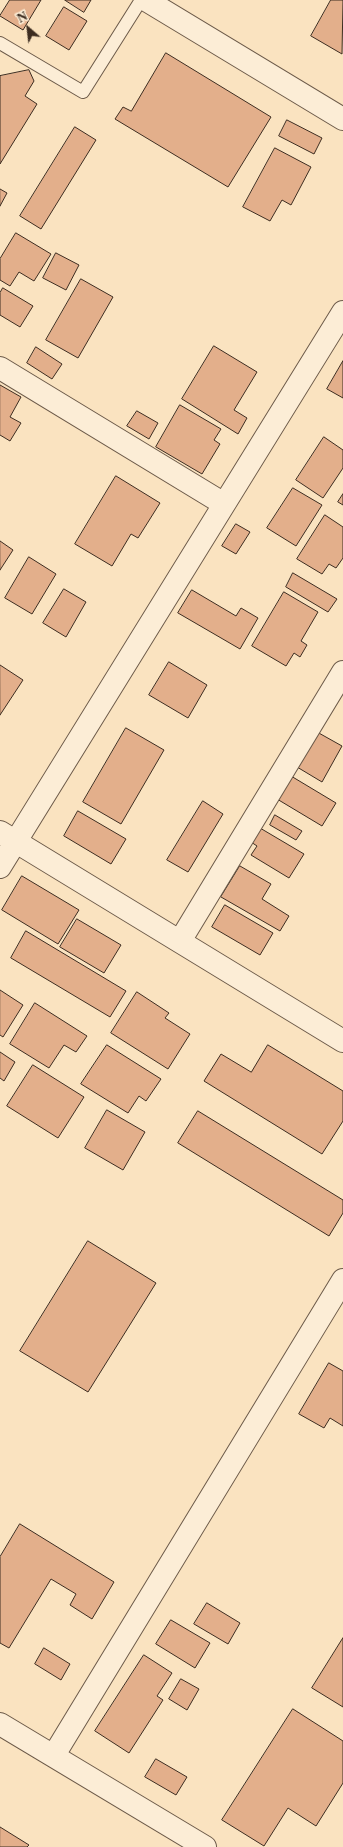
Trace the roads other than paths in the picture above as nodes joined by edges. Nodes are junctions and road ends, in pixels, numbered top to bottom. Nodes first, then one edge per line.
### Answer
1 (141, 0) edge
2 (146, 0) edge
3 (0, 43) edge
4 (343, 119) edge
5 (343, 312) edge
6 (0, 368) edge
7 (224, 504) junction
8 (343, 672) edge
9 (8, 837) edge
10 (0, 867) edge
11 (180, 941) junction
12 (343, 1041) edge
13 (343, 1280) edge
14 (0, 1724) edge
15 (54, 1756) junction
16 (205, 1847) edge

1 - 3 lane
2 - 4 street
5 - 7 street
6 - 7 street
7 - 9 street
8 - 11 street
9 - 10 street
9 - 11 street
11 - 12 street
13 - 15 street
14 - 15 street
15 - 16 street

